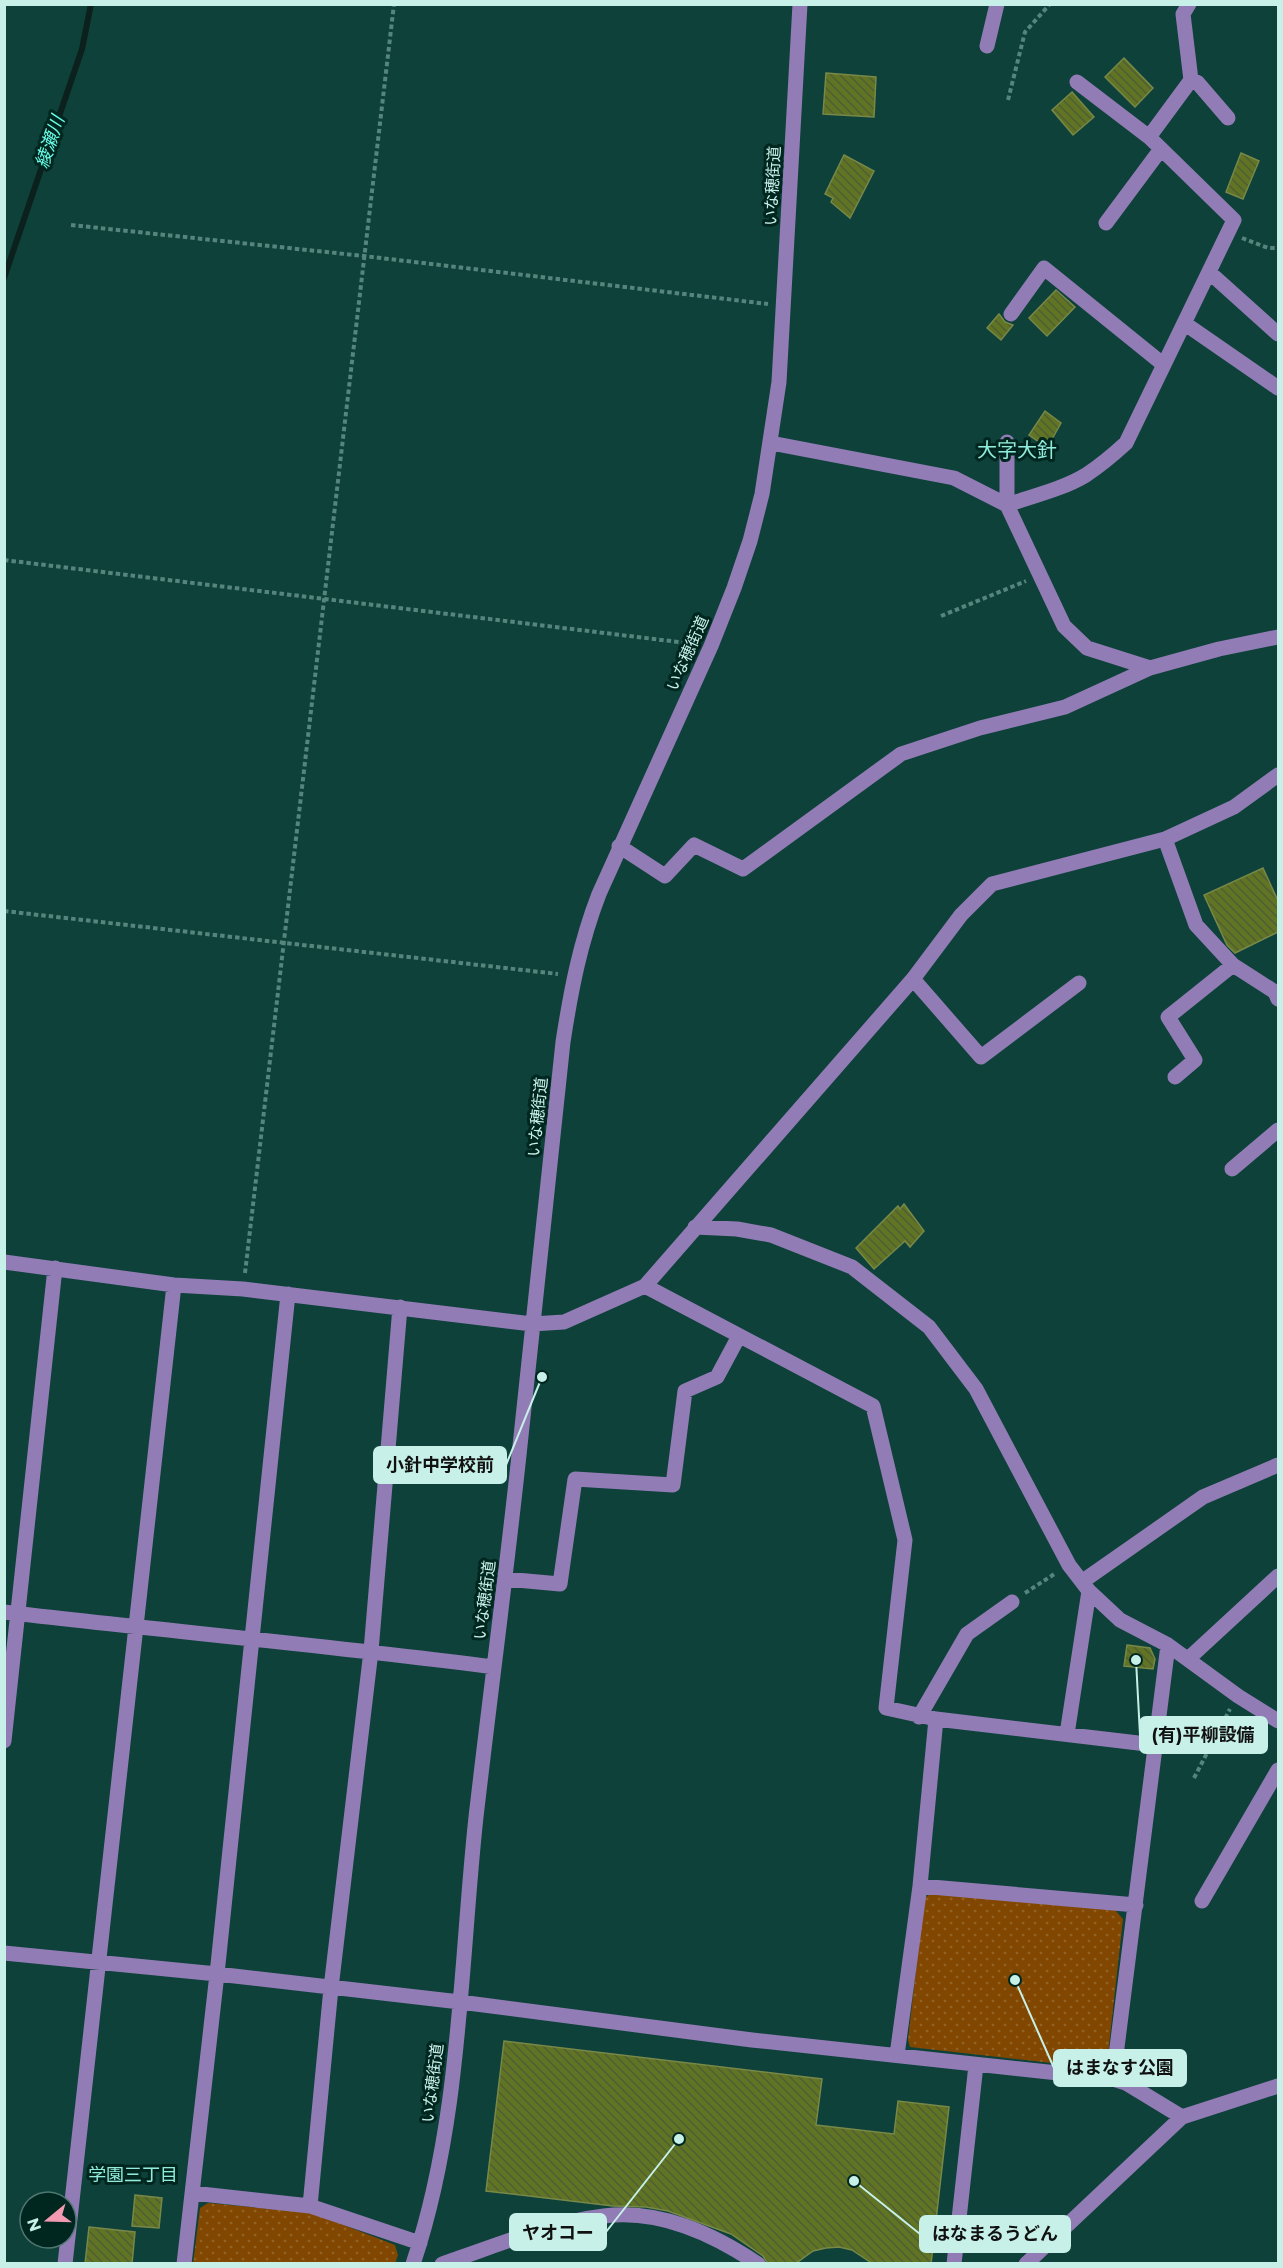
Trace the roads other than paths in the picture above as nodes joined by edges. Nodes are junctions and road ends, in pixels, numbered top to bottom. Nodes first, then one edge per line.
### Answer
1 (800, 4) edge
2 (997, 4) edge
3 (1189, 4) edge
4 (987, 46) dead end
5 (1191, 80) junction
6 (1077, 82) dead end
7 (1228, 118) dead end
8 (1149, 137) junction
9 (1161, 149) junction
10 (1106, 223) dead end
11 (1209, 272) junction
12 (1011, 314) dead end
13 (1184, 323) junction
14 (1278, 334) edge
15 (1164, 365) junction
16 (1278, 388) edge
17 (1007, 442) dead end
18 (771, 443) junction
19 (1007, 505) junction
20 (1278, 637) edge
21 (1150, 668) junction
22 (1278, 775) edge
23 (1164, 839) junction
24 (619, 846) junction
25 (1233, 965) junction
26 (914, 979) junction
27 (1079, 983) dead end
28 (1278, 999) edge
29 (1175, 1077) dead end
30 (1278, 1130) edge
31 (1232, 1169) dead end
32 (695, 1227) junction
33 (4, 1262) edge
34 (55, 1268) junction
35 (174, 1285) junction
36 (645, 1286) junction
37 (288, 1294) junction
38 (400, 1307) junction
39 (532, 1324) junction
40 (739, 1336) junction
41 (1278, 1466) edge
42 (1278, 1576) edge
43 (505, 1579) junction
44 (1086, 1586) junction
45 (1012, 1602) road end
46 (11, 1612) edge
47 (135, 1627) junction
48 (250, 1640) junction
49 (1168, 1645) junction
50 (370, 1651) junction
51 (1188, 1659) junction
52 (494, 1667) junction
53 (919, 1717) junction
54 (936, 1719) junction
55 (1278, 1721) edge
56 (1067, 1734) junction
57 (4, 1741) edge
58 (1155, 1745) junction
59 (1278, 1770) edge
60 (920, 1886) junction
61 (1202, 1901) dead end
62 (1136, 1905) junction
63 (4, 1953) edge
64 (99, 1963) junction
65 (217, 1974) junction
66 (331, 1988) junction
67 (460, 2002) junction
68 (897, 2055) junction
69 (976, 2065) junction
70 (1113, 2079) junction
71 (1278, 2086) edge
72 (1182, 2117) junction
73 (192, 2193) junction
74 (310, 2206) junction
75 (420, 2242) junction
76 (65, 2264) edge
77 (184, 2264) edge
78 (413, 2264) edge
79 (442, 2264) edge
80 (758, 2264) edge
81 (954, 2264) edge
82 (1026, 2264) edge

1 - 18 street, いな穂街道
2 - 4 street
3 - 5 street
5 - 7 street
5 - 8 street
6 - 8 street
8 - 9 street
9 - 10 street
9 - 11 street
11 - 13 street
11 - 14 street
12 - 15 street
13 - 15 street
13 - 16 street
15 - 19 street
17 - 19 street
18 - 19 street
18 - 24 street, いな穂街道
19 - 21 street
20 - 21 street
21 - 24 street
22 - 23 street
23 - 25 street
23 - 26 street
24 - 39 street, いな穂街道
25 - 28 street
25 - 29 street
26 - 27 street
26 - 32 street
30 - 31 street
32 - 36 street
32 - 44 street
33 - 34 street
34 - 35 street
34 - 46 street
35 - 37 street
35 - 47 street
36 - 39 street
36 - 40 street
37 - 38 street
37 - 48 street
38 - 39 street
38 - 50 street
39 - 43 street, いな穂街道
40 - 43 street
40 - 53 street
41 - 44 street
42 - 51 street
43 - 52 street, いな穂街道
44 - 49 street
44 - 56 street
45 - 53 street
46 - 47 street
46 - 57 street
47 - 48 street
47 - 64 street
48 - 50 street
48 - 65 street
49 - 51 street
49 - 58 street
50 - 52 street
50 - 66 street
51 - 55 street
52 - 67 street, いな穂街道
53 - 54 street
54 - 56 street
54 - 60 street
56 - 58 street
58 - 62 street
59 - 61 street
60 - 62 street
60 - 68 street
62 - 70 street
63 - 64 street
64 - 65 street
64 - 76 street
65 - 66 street
65 - 73 street
66 - 67 street
66 - 74 street
67 - 68 street
67 - 75 street, いな穂街道
68 - 69 street
69 - 70 street
69 - 81 street
70 - 72 street
71 - 72 street
72 - 82 street
73 - 74 street
73 - 77 street
74 - 75 street
75 - 78 street, いな穂街道
79 - 80 street

